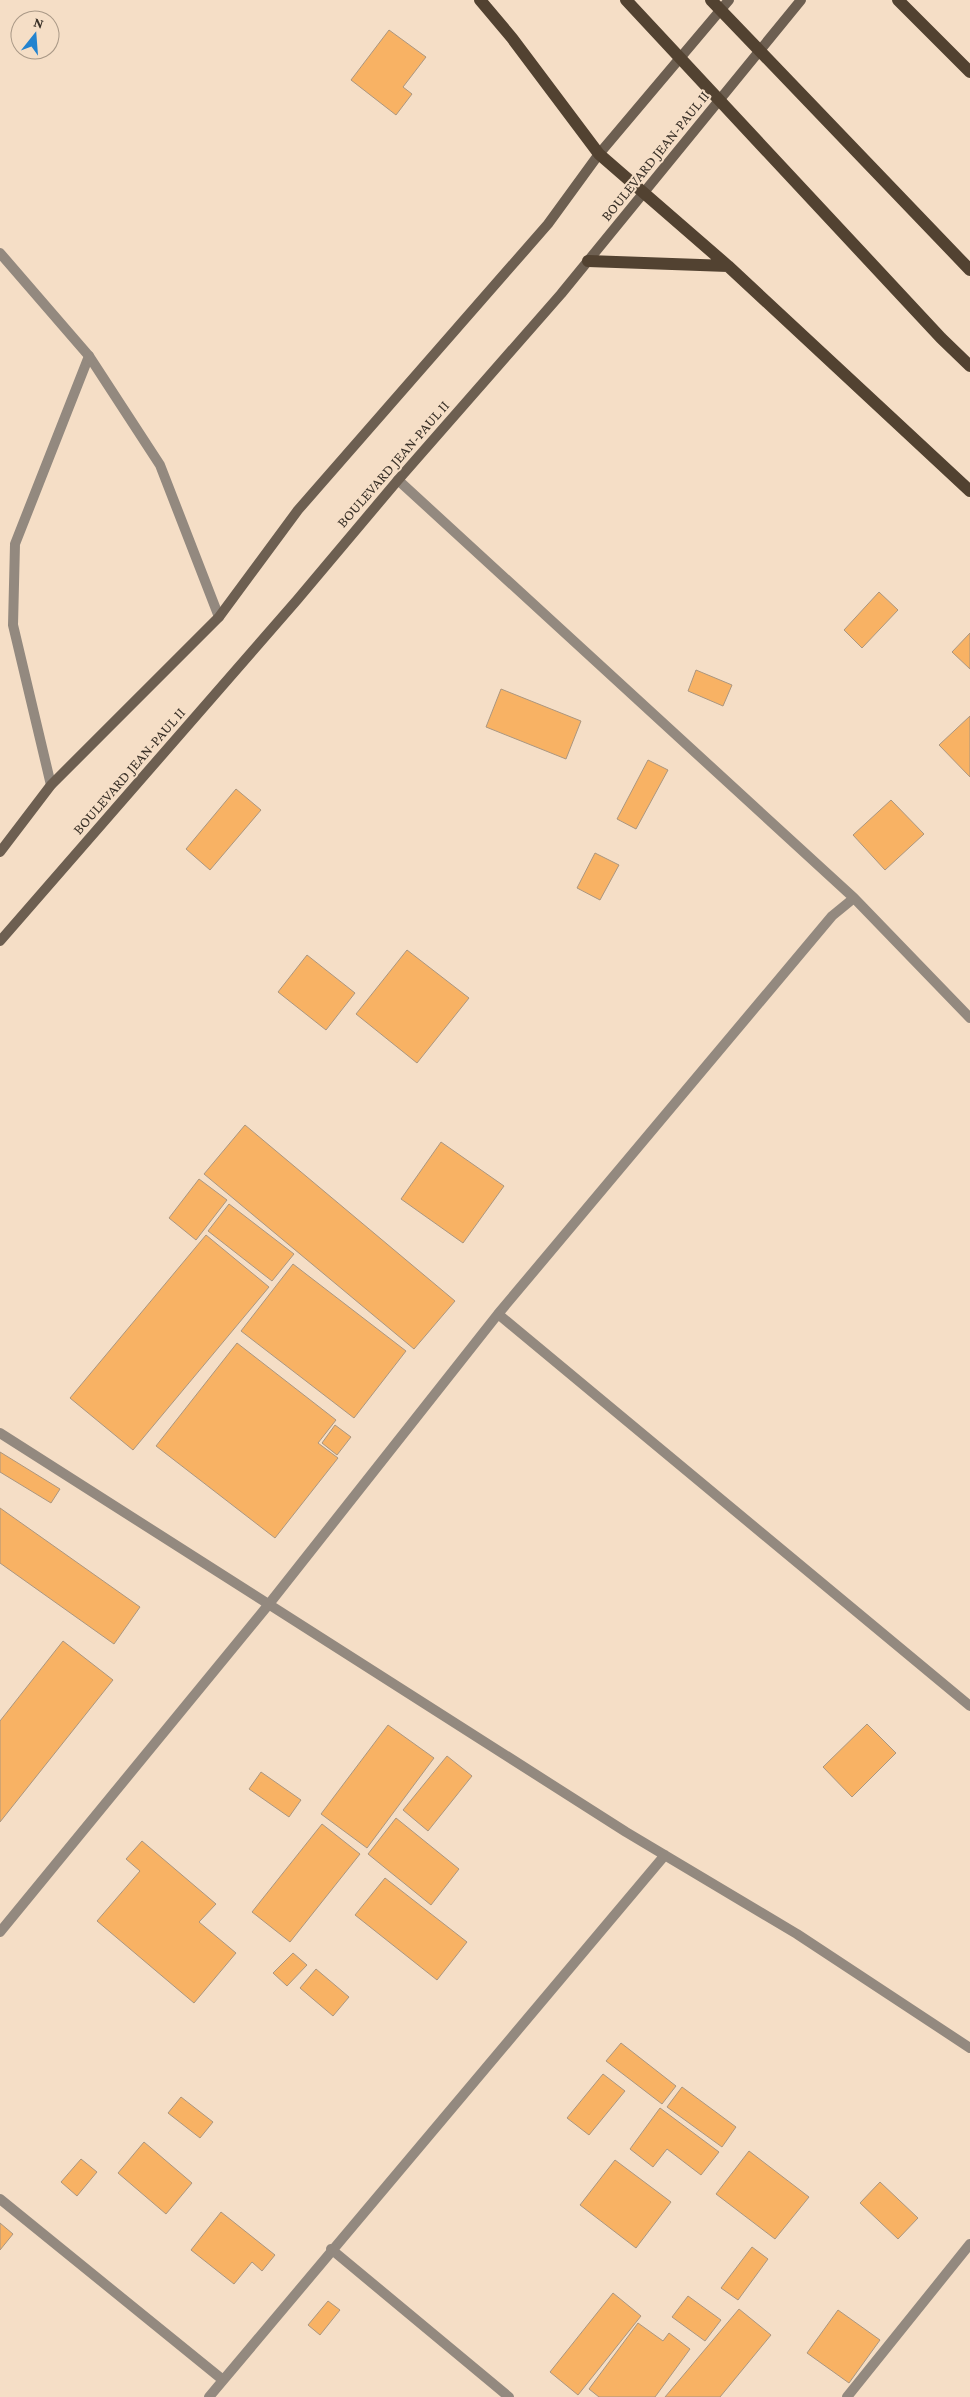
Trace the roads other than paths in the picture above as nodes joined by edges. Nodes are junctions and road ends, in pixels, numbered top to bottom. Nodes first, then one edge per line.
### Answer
1 (480, 0) edge
2 (626, 0) edge
3 (711, 0) edge
4 (729, 0) edge
5 (801, 0) edge
6 (898, 0) edge
7 (970, 72) edge
8 (599, 154) junction
9 (642, 194) junction
10 (0, 253) edge
11 (588, 261) junction
12 (728, 266) junction
13 (970, 270) edge
14 (89, 356) junction
15 (970, 366) edge
16 (398, 480) junction
17 (970, 492) edge
18 (219, 617) junction
19 (51, 786) junction
20 (0, 852) edge
21 (854, 898) junction
22 (0, 941) edge
23 (970, 1018) edge
24 (498, 1314) junction
25 (0, 1432) edge
26 (269, 1604) junction
27 (970, 1706) edge
28 (665, 1855) junction
29 (0, 1932) edge
30 (970, 2048) edge
31 (0, 2199) edge
32 (970, 2244) edge
33 (331, 2249) junction
34 (223, 2380) junction
35 (209, 2397) edge
36 (509, 2397) edge
37 (847, 2397) edge

1 - 8 main road
2 - 15 main road
3 - 13 main road
4 - 8 main road
5 - 9 main road, BOULEVARD JEAN-PAUL II
6 - 7 main road
8 - 9 main road
8 - 18 main road
9 - 11 main road, BOULEVARD JEAN-PAUL II
9 - 12 main road
10 - 14 street
11 - 12 main road
11 - 16 main road, BOULEVARD JEAN-PAUL II
12 - 17 main road
14 - 18 street
14 - 19 street
16 - 21 street
16 - 22 main road, BOULEVARD JEAN-PAUL II
18 - 19 main road
19 - 20 main road
21 - 23 street
21 - 24 street
24 - 26 street
24 - 27 street
25 - 26 street
26 - 28 street
26 - 29 street
28 - 30 street
28 - 33 street
31 - 34 street
32 - 37 street
33 - 34 street
33 - 36 street
34 - 35 street

